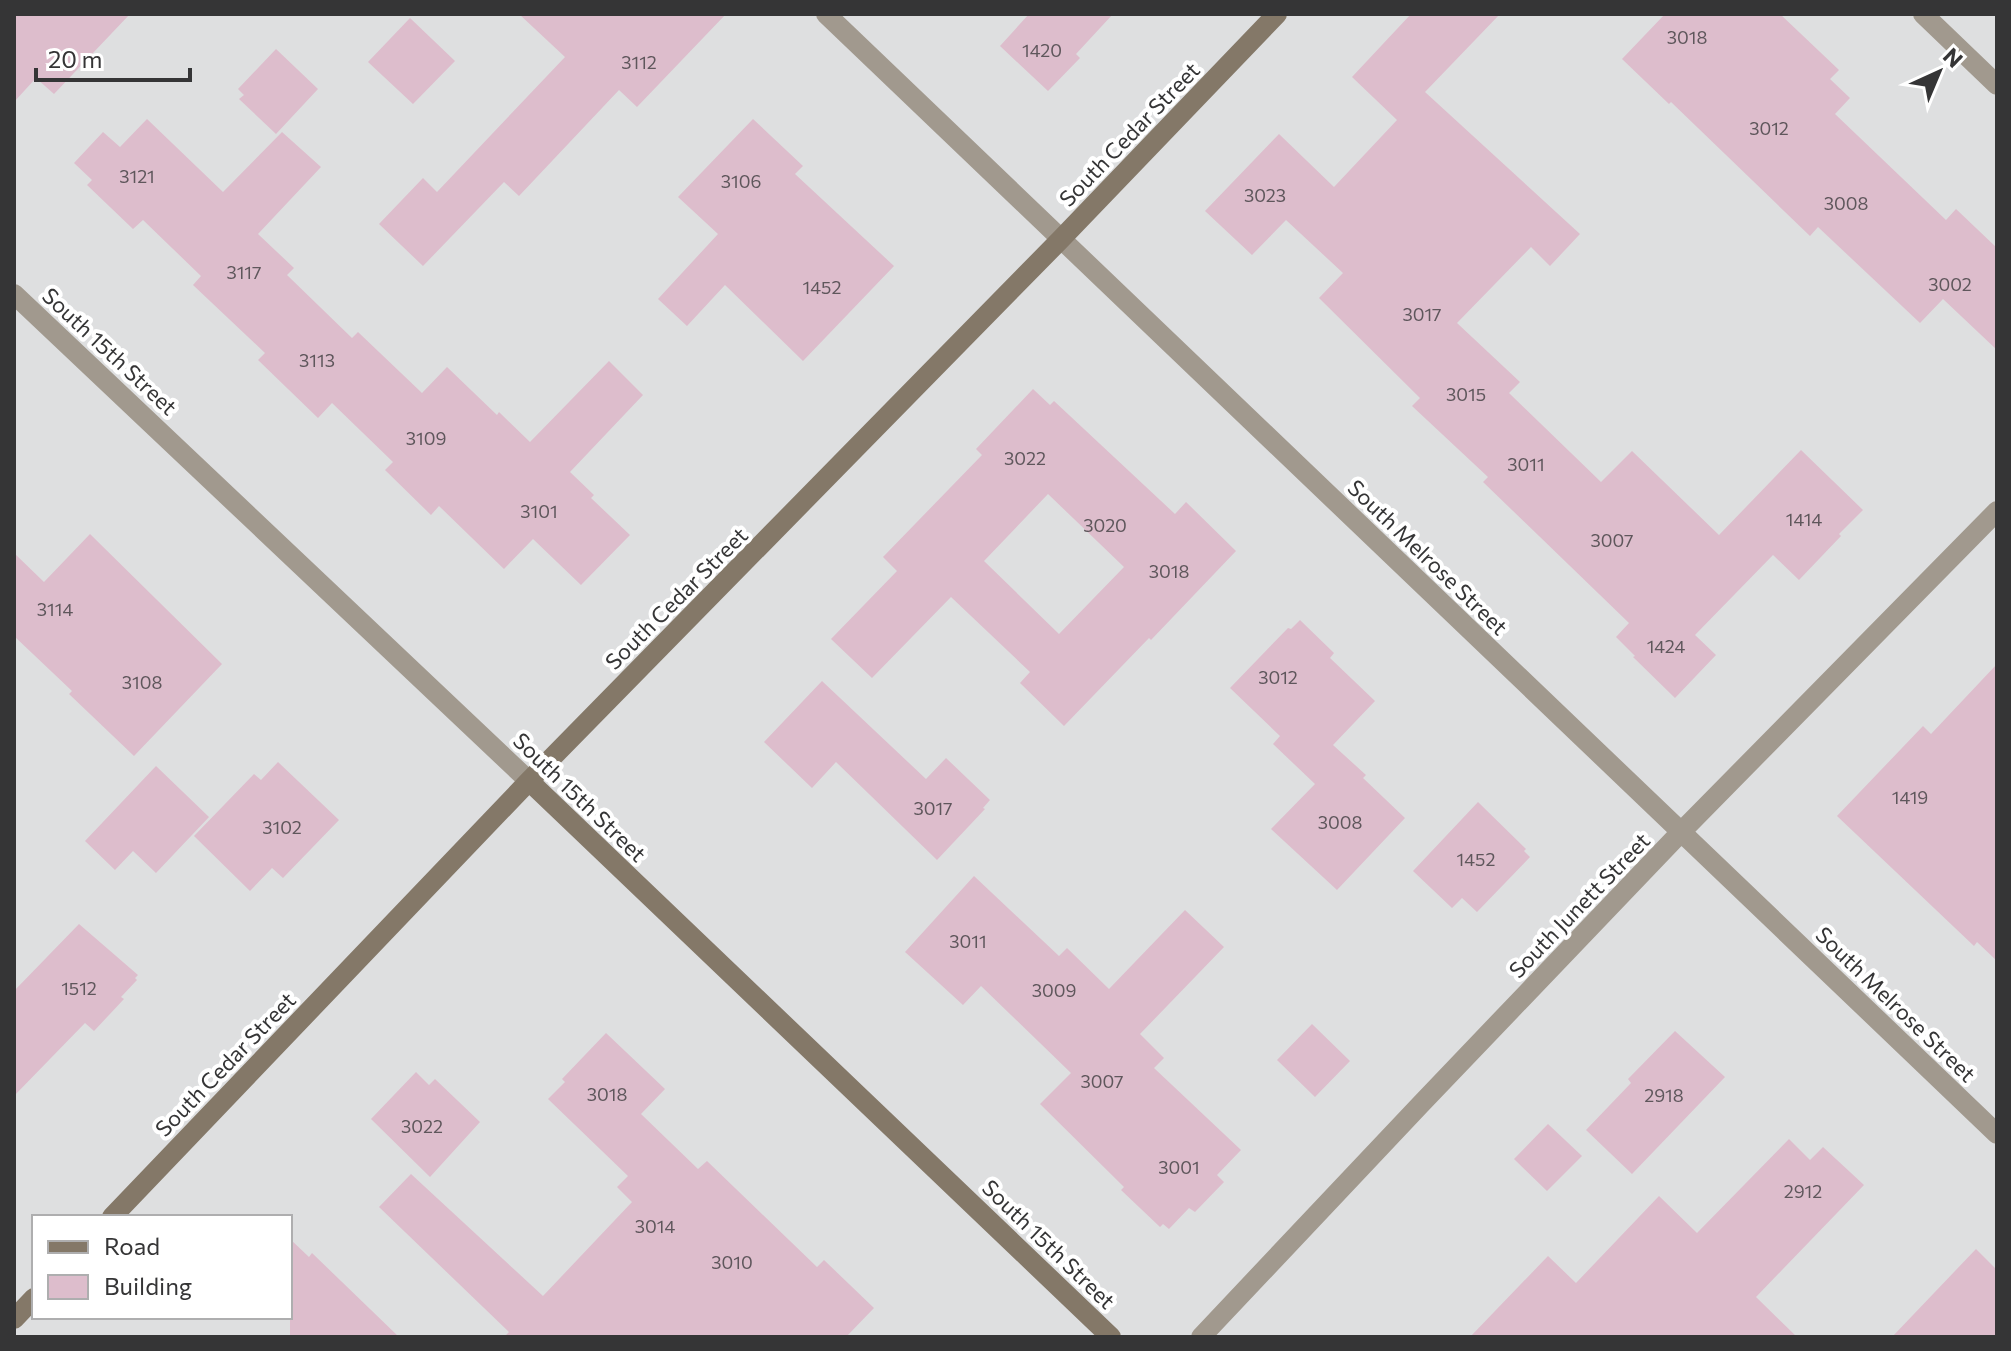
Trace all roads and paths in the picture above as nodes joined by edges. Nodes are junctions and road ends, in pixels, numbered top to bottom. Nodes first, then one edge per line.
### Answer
1 (826, 14) edge
2 (1277, 14) edge
3 (1923, 14) edge
4 (1997, 85) edge
5 (1061, 239) junction
6 (14, 294) edge
7 (1997, 511) edge
8 (529, 781) junction
9 (1681, 832) junction
10 (1997, 1134) edge
11 (114, 1215) edge
12 (32, 1300) edge
13 (14, 1319) edge
14 (1111, 1337) edge
15 (1201, 1337) edge

1 - 5 street, South Melrose Street
2 - 5 main road, South Cedar Street
3 - 4 street
5 - 8 main road, South Cedar Street
5 - 9 street, South Melrose Street
6 - 8 street, South 15th Street
7 - 9 street, South Junett Street
8 - 11 main road, South Cedar Street
8 - 14 main road, South 15th Street
9 - 10 street, South Melrose Street
9 - 15 street, South Junett Street
12 - 13 main road

